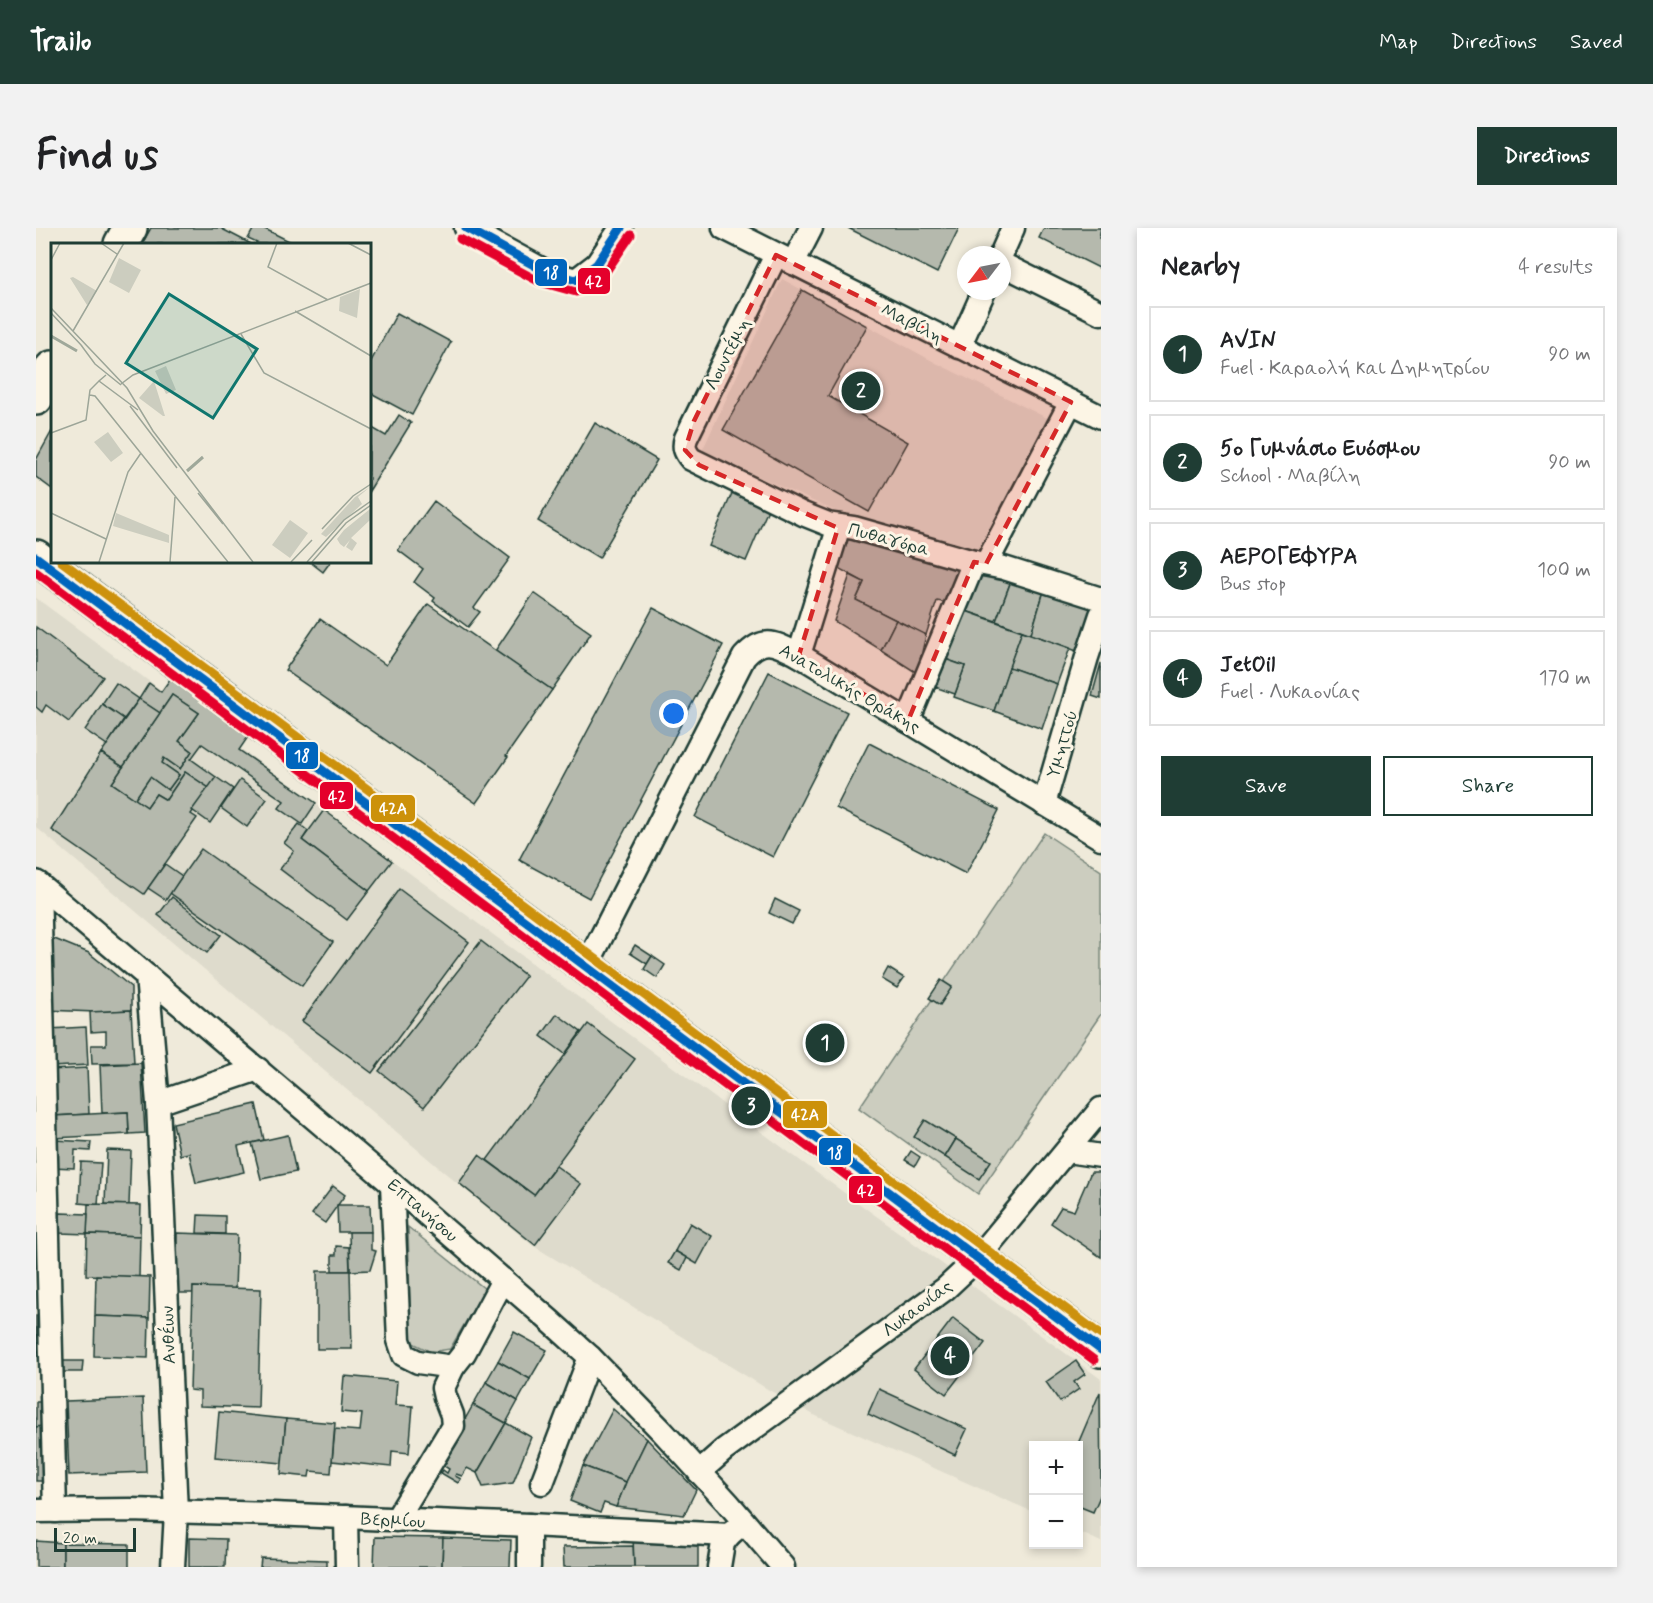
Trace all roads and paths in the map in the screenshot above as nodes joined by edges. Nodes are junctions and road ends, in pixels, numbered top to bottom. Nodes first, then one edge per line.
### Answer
1 (130, 228) edge
2 (466, 228) edge
3 (621, 228) edge
4 (724, 228) edge
5 (811, 228) edge
6 (1013, 228) edge
7 (121, 243) edge
8 (1005, 246) edge
9 (784, 259) junction
10 (1011, 268) edge
11 (980, 300) edge
12 (1101, 313) edge
13 (959, 347) junction
14 (51, 370) edge
15 (36, 398) edge
16 (1071, 402) junction
17 (1101, 417) edge
18 (687, 454) joint
19 (839, 526) junction
20 (36, 557) edge
21 (980, 563) junction
22 (1101, 599) edge
23 (1101, 615) edge
24 (799, 655) junction
25 (908, 720) junction
26 (1044, 804) junction
27 (1101, 838) edge
28 (38, 883) edge
29 (586, 968) junction
30 (147, 976) junction
31 (258, 1070) junction
32 (158, 1103) junction
33 (1101, 1109) edge
34 (1067, 1151) junction
35 (1101, 1156) edge
36 (392, 1184) junction
37 (977, 1259) junction
38 (503, 1280) junction
39 (1101, 1350) edge
40 (590, 1357) junction
41 (453, 1367) junction
42 (699, 1472) junction
43 (542, 1483) dead end
44 (46, 1511) edge
45 (176, 1512) junction
46 (346, 1517) junction
47 (396, 1520) junction
48 (530, 1525) junction
49 (736, 1528) junction
50 (173, 1567) edge
51 (347, 1567) edge
52 (529, 1567) edge
53 (719, 1567) edge
54 (783, 1567) edge

1 - 7 main road
2 - 3 street
4 - 9 street, Μαβίλη
5 - 9 street, Λουντέμη
6 - 8 street
9 - 13 street, Μαβίλη
9 - 18 street, Λουντέμη
10 - 12 street
11 - 13 street
13 - 16 street, Μαβίλη
14 - 15 main road
16 - 17 street, Μαβίλη
16 - 21 street
18 - 19 street, Πυθαγόρα
19 - 21 street, Πυθαγόρα
19 - 24 street
20 - 29 main road
21 - 22 street, Πυθαγόρα
21 - 25 street
23 - 26 street, Υμηττού
24 - 25 street, Ανατολικής Θράκης
24 - 29 street, Ανατολικής Θράκης
25 - 26 street, Ανατολικής Θράκης
26 - 27 street, Ανατολικής Θράκης
28 - 30 street, Επτανήσου
28 - 44 street
29 - 37 main road
30 - 31 street, Επτανήσου
30 - 32 street, Ανθέων
31 - 32 street
31 - 36 street, Επτανήσου
32 - 45 street, Ανθέων
33 - 34 street, Λυκαονίας
34 - 35 street
34 - 37 street, Λυκαονίας
36 - 38 street, Επτανήσου
36 - 41 street
37 - 39 main road
37 - 42 street, Λυκαονίας
38 - 40 street, Επτανήσου
38 - 41 street
40 - 42 street, Επτανήσου
40 - 43 street
41 - 47 street
42 - 49 street, Επτανήσου
44 - 45 street, Βερμίου
45 - 46 street, Βερμίου
45 - 50 street, Ανθέων
46 - 47 street, Βερμίου
46 - 51 street
47 - 48 street, Βερμίου
48 - 49 street, Βερμίου
48 - 52 street
49 - 53 street
49 - 54 street, Επτανήσου

